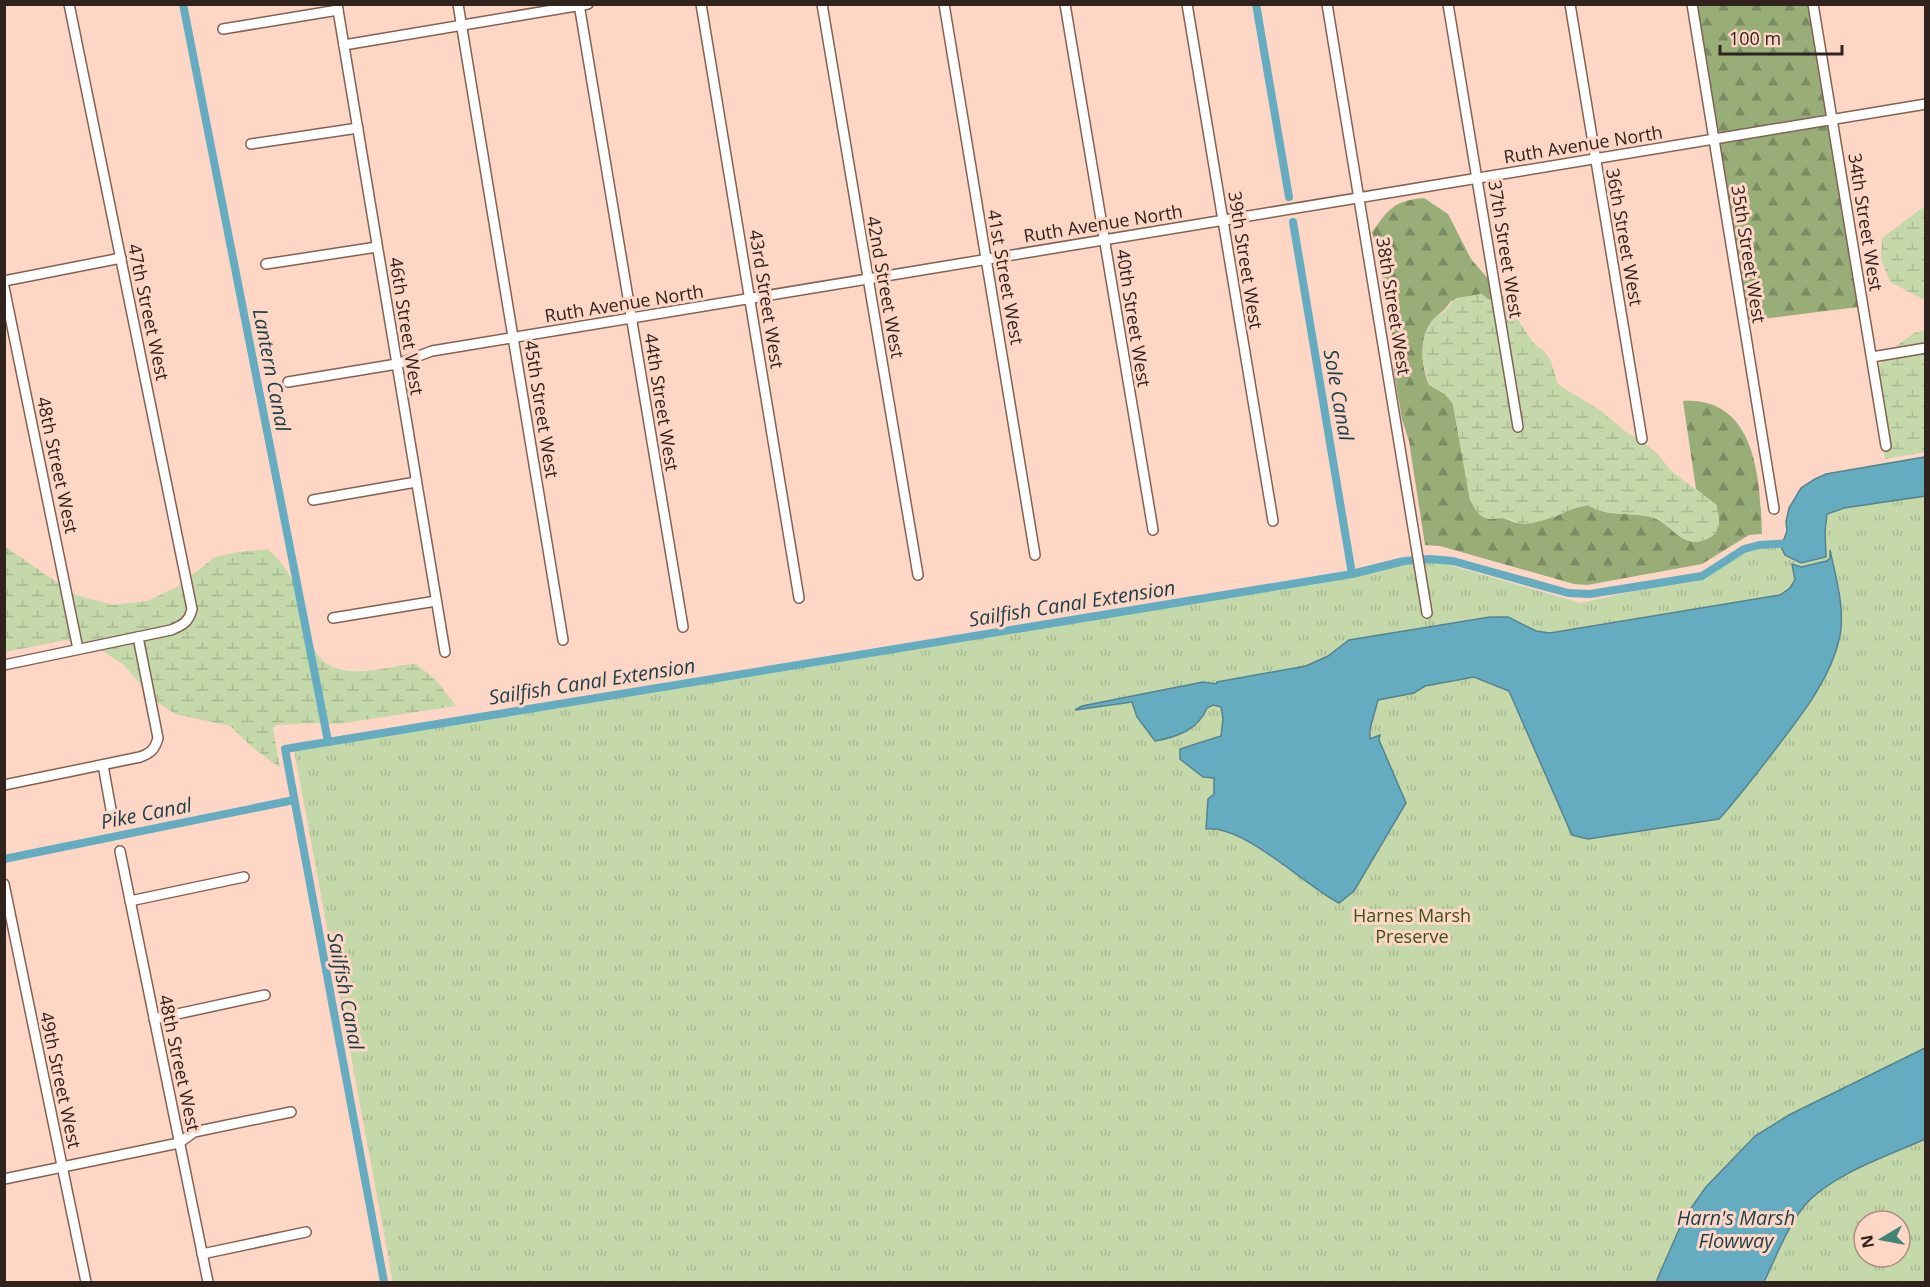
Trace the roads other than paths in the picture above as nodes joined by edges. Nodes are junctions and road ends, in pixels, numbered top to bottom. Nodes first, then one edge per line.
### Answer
1 (69, 4) edge
2 (458, 4) edge
3 (701, 4) edge
4 (822, 4) edge
5 (944, 4) edge
6 (1065, 4) edge
7 (1187, 4) edge
8 (1327, 4) edge
9 (1448, 4) edge
10 (1570, 4) edge
11 (1692, 4) edge
12 (1813, 4) edge
13 (582, 5) edge
14 (337, 7) edge
15 (461, 26) junction
16 (223, 29) dead end
17 (344, 45) junction
18 (1926, 104) edge
19 (1832, 120) junction
20 (358, 128) junction
21 (1714, 139) junction
22 (251, 144) dead end
23 (1595, 159) junction
24 (1478, 178) junction
25 (1359, 197) junction
26 (1223, 220) junction
27 (1105, 239) junction
28 (377, 247) junction
29 (121, 258) junction
30 (987, 259) junction
31 (266, 264) dead end
32 (868, 280) junction
33 (4, 281) edge
34 (4, 286) edge
35 (750, 300) junction
36 (632, 318) junction
37 (514, 338) junction
38 (1926, 348) edge
39 (1872, 357) junction
40 (397, 364) junction
41 (288, 382) dead end
42 (1518, 428) dead end
43 (1642, 439) dead end
44 (1886, 446) dead end
45 (416, 482) junction
46 (313, 500) dead end
47 (1774, 509) dead end
48 (1273, 520) dead end
49 (1153, 530) dead end
50 (1035, 555) dead end
51 (918, 575) dead end
52 (799, 598) dead end
53 (436, 601) junction
54 (1427, 613) dead end
55 (333, 618) dead end
56 (683, 627) dead end
57 (138, 637) junction
58 (563, 640) dead end
59 (78, 650) junction
60 (445, 652) dead end
61 (4, 665) edge
62 (103, 765) junction
63 (4, 785) edge
64 (112, 815) dead end
65 (120, 851) dead end
66 (244, 877) dead end
67 (4, 885) edge
68 (130, 901) junction
69 (265, 995) dead end
70 (154, 1019) junction
71 (291, 1112) dead end
72 (180, 1143) junction
73 (62, 1167) junction
74 (4, 1179) edge
75 (306, 1232) dead end
76 (202, 1254) junction
77 (86, 1282) edge
78 (208, 1282) edge

1 - 29 street, 47th Street West
2 - 15 street, 45th Street West
3 - 35 street, 43rd Street West
4 - 32 street, 42nd Street West
5 - 30 street, 41st Street West
6 - 27 street, 40th Street West
7 - 26 street, 39th Street West
8 - 25 street, 38th Street West
9 - 24 street, 37th Street West
10 - 23 street, 36th Street West
11 - 21 street, 35th Street West
12 - 19 street, 34th Street West
13 - 15 street
13 - 36 street, 44th Street West
14 - 16 street
14 - 17 street, 46th Street West
15 - 17 street
15 - 37 street, 45th Street West
17 - 20 street, 46th Street West
18 - 19 street, Ruth Avenue North
19 - 21 street, Ruth Avenue North
19 - 39 street, 34th Street West
20 - 22 street
20 - 28 street, 46th Street West
21 - 23 street, Ruth Avenue North
21 - 47 street, 35th Street West
23 - 24 street, Ruth Avenue North
23 - 43 street, 36th Street West
24 - 25 street, Ruth Avenue North
24 - 42 street, 37th Street West
25 - 26 street, Ruth Avenue North
25 - 54 street, 38th Street West
26 - 27 street, Ruth Avenue North
26 - 48 street, 39th Street West
27 - 30 street, Ruth Avenue North
27 - 49 street, 40th Street West
28 - 31 street
28 - 40 street, 46th Street West
29 - 33 street
29 - 57 street, 47th Street West
30 - 32 street, Ruth Avenue North
30 - 50 street, 41st Street West
32 - 35 street, Ruth Avenue North
32 - 51 street, 42nd Street West
34 - 59 street, 48th Street West
35 - 36 street, Ruth Avenue North
35 - 52 street, 43rd Street West
36 - 37 street, Ruth Avenue North
36 - 56 street, 44th Street West
37 - 40 street, Ruth Avenue North
37 - 58 street, 45th Street West
38 - 39 street
39 - 44 street, 34th Street West
40 - 41 street, Ruth Avenue North
40 - 45 street, 46th Street West
45 - 46 street
45 - 53 street, 46th Street West
53 - 55 street
53 - 60 street, 46th Street West
57 - 59 street
57 - 62 street
59 - 61 street
62 - 63 street
62 - 64 street
65 - 68 street, 48th Street West
66 - 68 street
67 - 73 street, 49th Street West
68 - 70 street, 48th Street West
69 - 70 street
70 - 72 street, 48th Street West
71 - 72 street
72 - 73 street
72 - 76 street, 48th Street West
73 - 74 street
73 - 77 street, 49th Street West
75 - 76 street
76 - 78 street, 48th Street West

